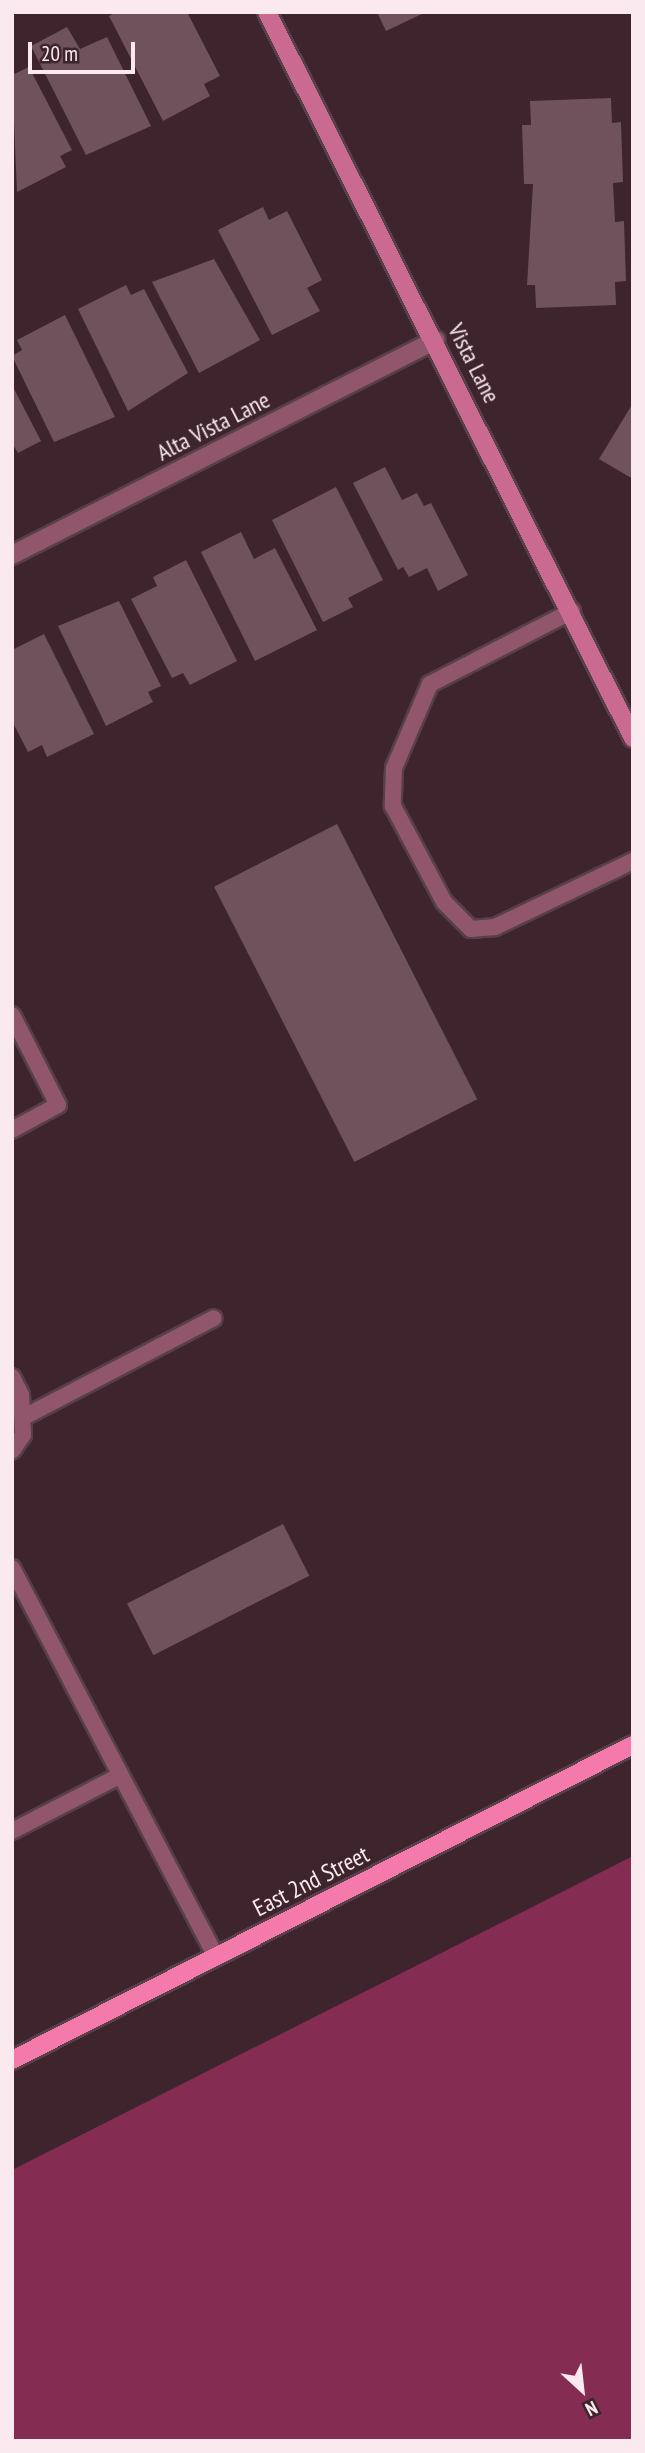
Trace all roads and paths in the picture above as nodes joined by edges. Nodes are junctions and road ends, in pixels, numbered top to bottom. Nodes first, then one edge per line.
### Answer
1 (267, 12) edge
2 (435, 340) junction
3 (12, 555) edge
4 (572, 611) junction
5 (633, 738) edge
6 (633, 861) edge
7 (12, 1015) edge
8 (12, 1130) edge
9 (214, 1318) dead end
10 (12, 1377) edge
11 (22, 1418) junction
12 (12, 1451) edge
13 (14, 1575) edge
14 (633, 1745) edge
15 (117, 1777) junction
16 (12, 1831) edge
17 (216, 1957) junction
18 (12, 2060) edge

1 - 2 street, Vista Lane
2 - 3 street, Alta Vista Lane
2 - 4 street, Vista Lane
4 - 5 street, Vista Lane
4 - 6 lane
7 - 8 lane
9 - 11 lane
10 - 11 lane
11 - 12 lane
13 - 15 lane
14 - 17 main road, East 2nd Street
15 - 16 lane
15 - 17 lane
17 - 18 main road, East 2nd Street

